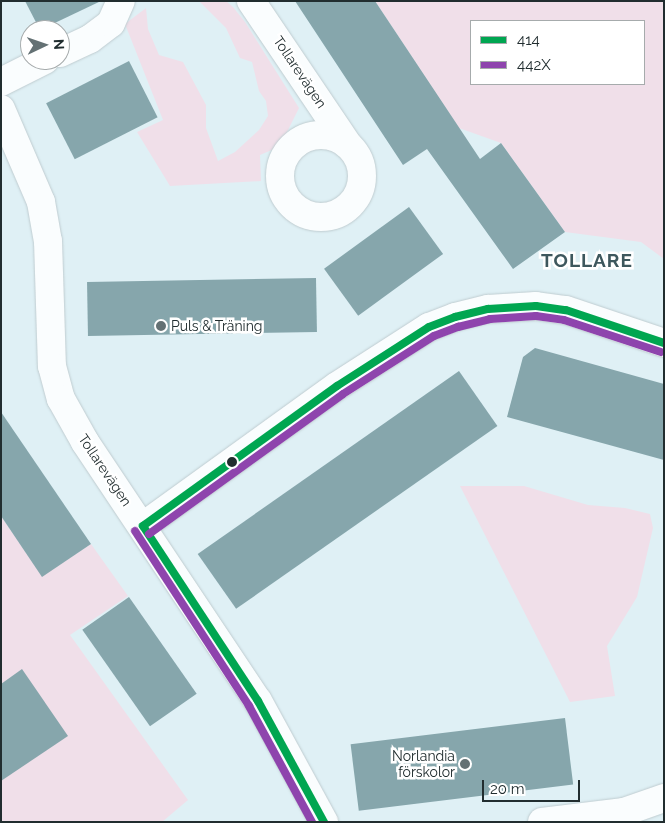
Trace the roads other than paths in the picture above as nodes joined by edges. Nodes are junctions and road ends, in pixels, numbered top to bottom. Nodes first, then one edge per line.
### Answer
1 (121, 1) edge
2 (251, 1) edge
3 (70, 48) edge
4 (25, 70) edge
5 (1, 82) edge
6 (1, 109) edge
7 (348, 145) dead end
8 (664, 343) edge
9 (143, 526) junction
10 (664, 798) edge
11 (324, 822) edge
12 (542, 822) edge

1 - 3 street
2 - 7 street, Tollarevägen
4 - 5 street
6 - 9 street, Tollarevägen
8 - 9 street
9 - 11 street, Tollarevägen
10 - 12 street

